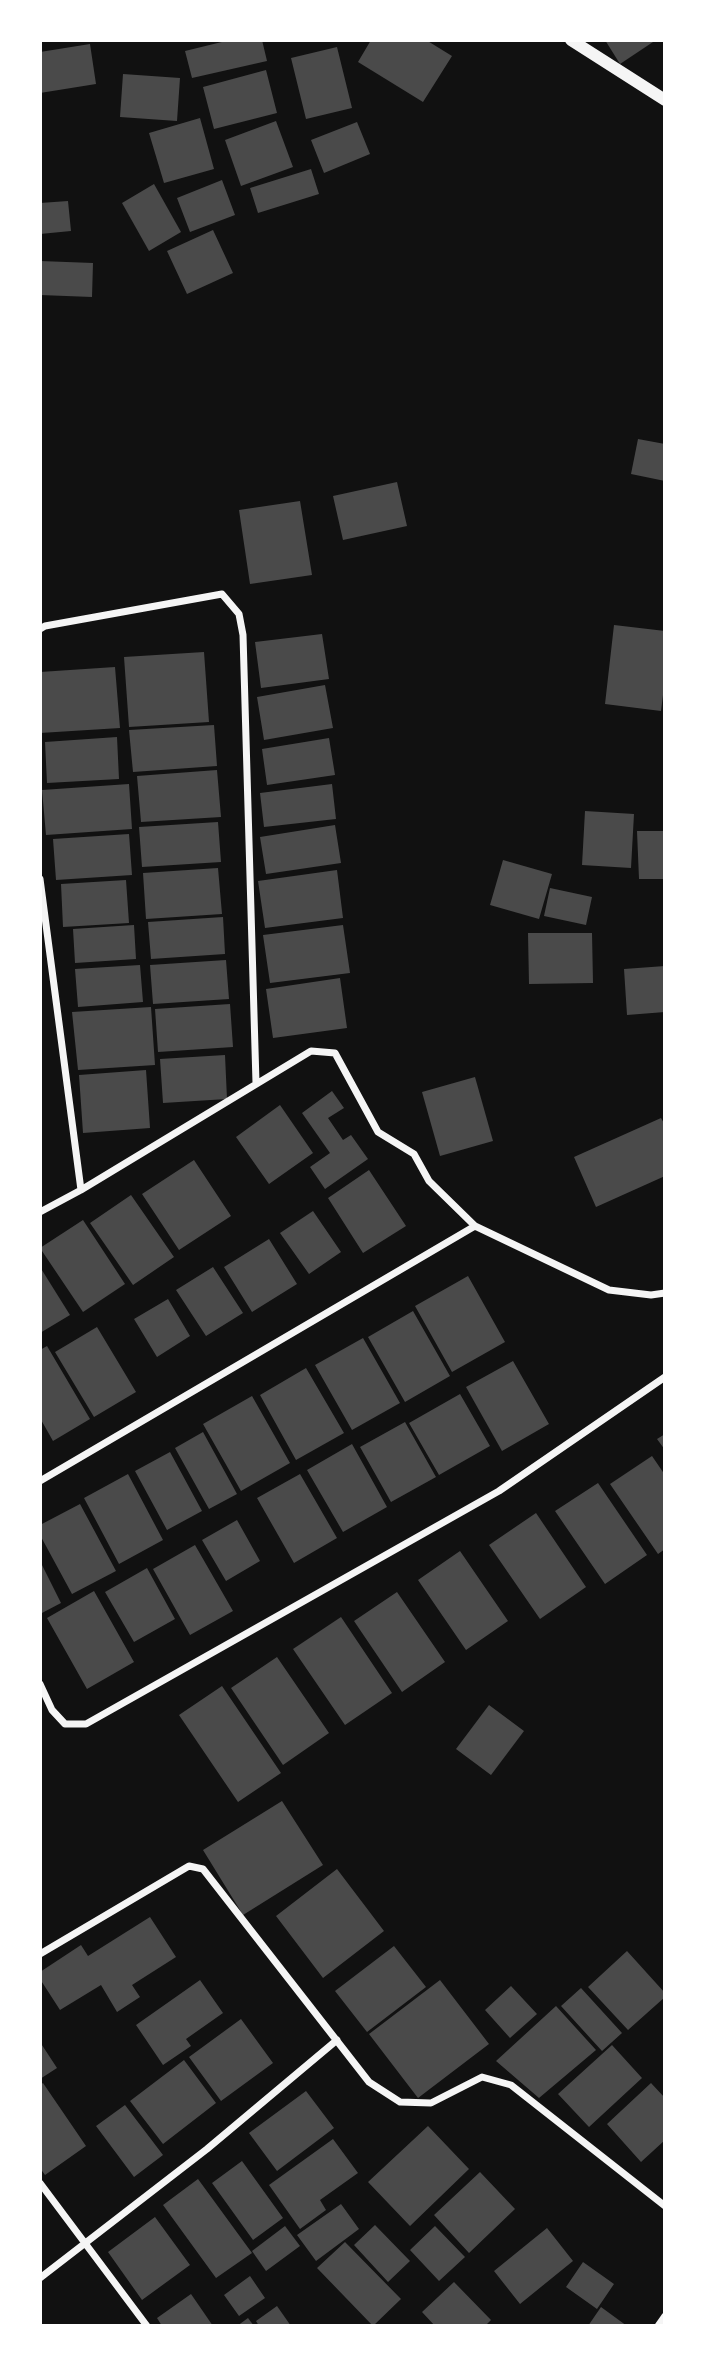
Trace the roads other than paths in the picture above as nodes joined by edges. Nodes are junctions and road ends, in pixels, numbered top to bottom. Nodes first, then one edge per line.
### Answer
1 (571, 40) edge
2 (665, 100) edge
3 (40, 629) edge
4 (40, 879) edge
5 (257, 1083) junction
6 (81, 1190) junction
7 (40, 1212) edge
8 (475, 1226) junction
9 (665, 1293) edge
10 (665, 1377) edge
11 (40, 1481) edge
12 (40, 1684) edge
13 (40, 1954) edge
14 (337, 2040) junction
15 (40, 2183) edge
16 (665, 2206) edge
17 (85, 2244) junction
18 (40, 2278) edge
19 (665, 2316) edge
20 (147, 2326) edge
21 (658, 2326) edge

1 - 2 street
3 - 5 street
4 - 6 street
5 - 6 street
5 - 8 street
6 - 7 street
8 - 9 street
8 - 11 street
10 - 12 street
13 - 14 street
14 - 16 street
14 - 17 street
15 - 17 street
17 - 18 street
17 - 20 street
19 - 21 street

